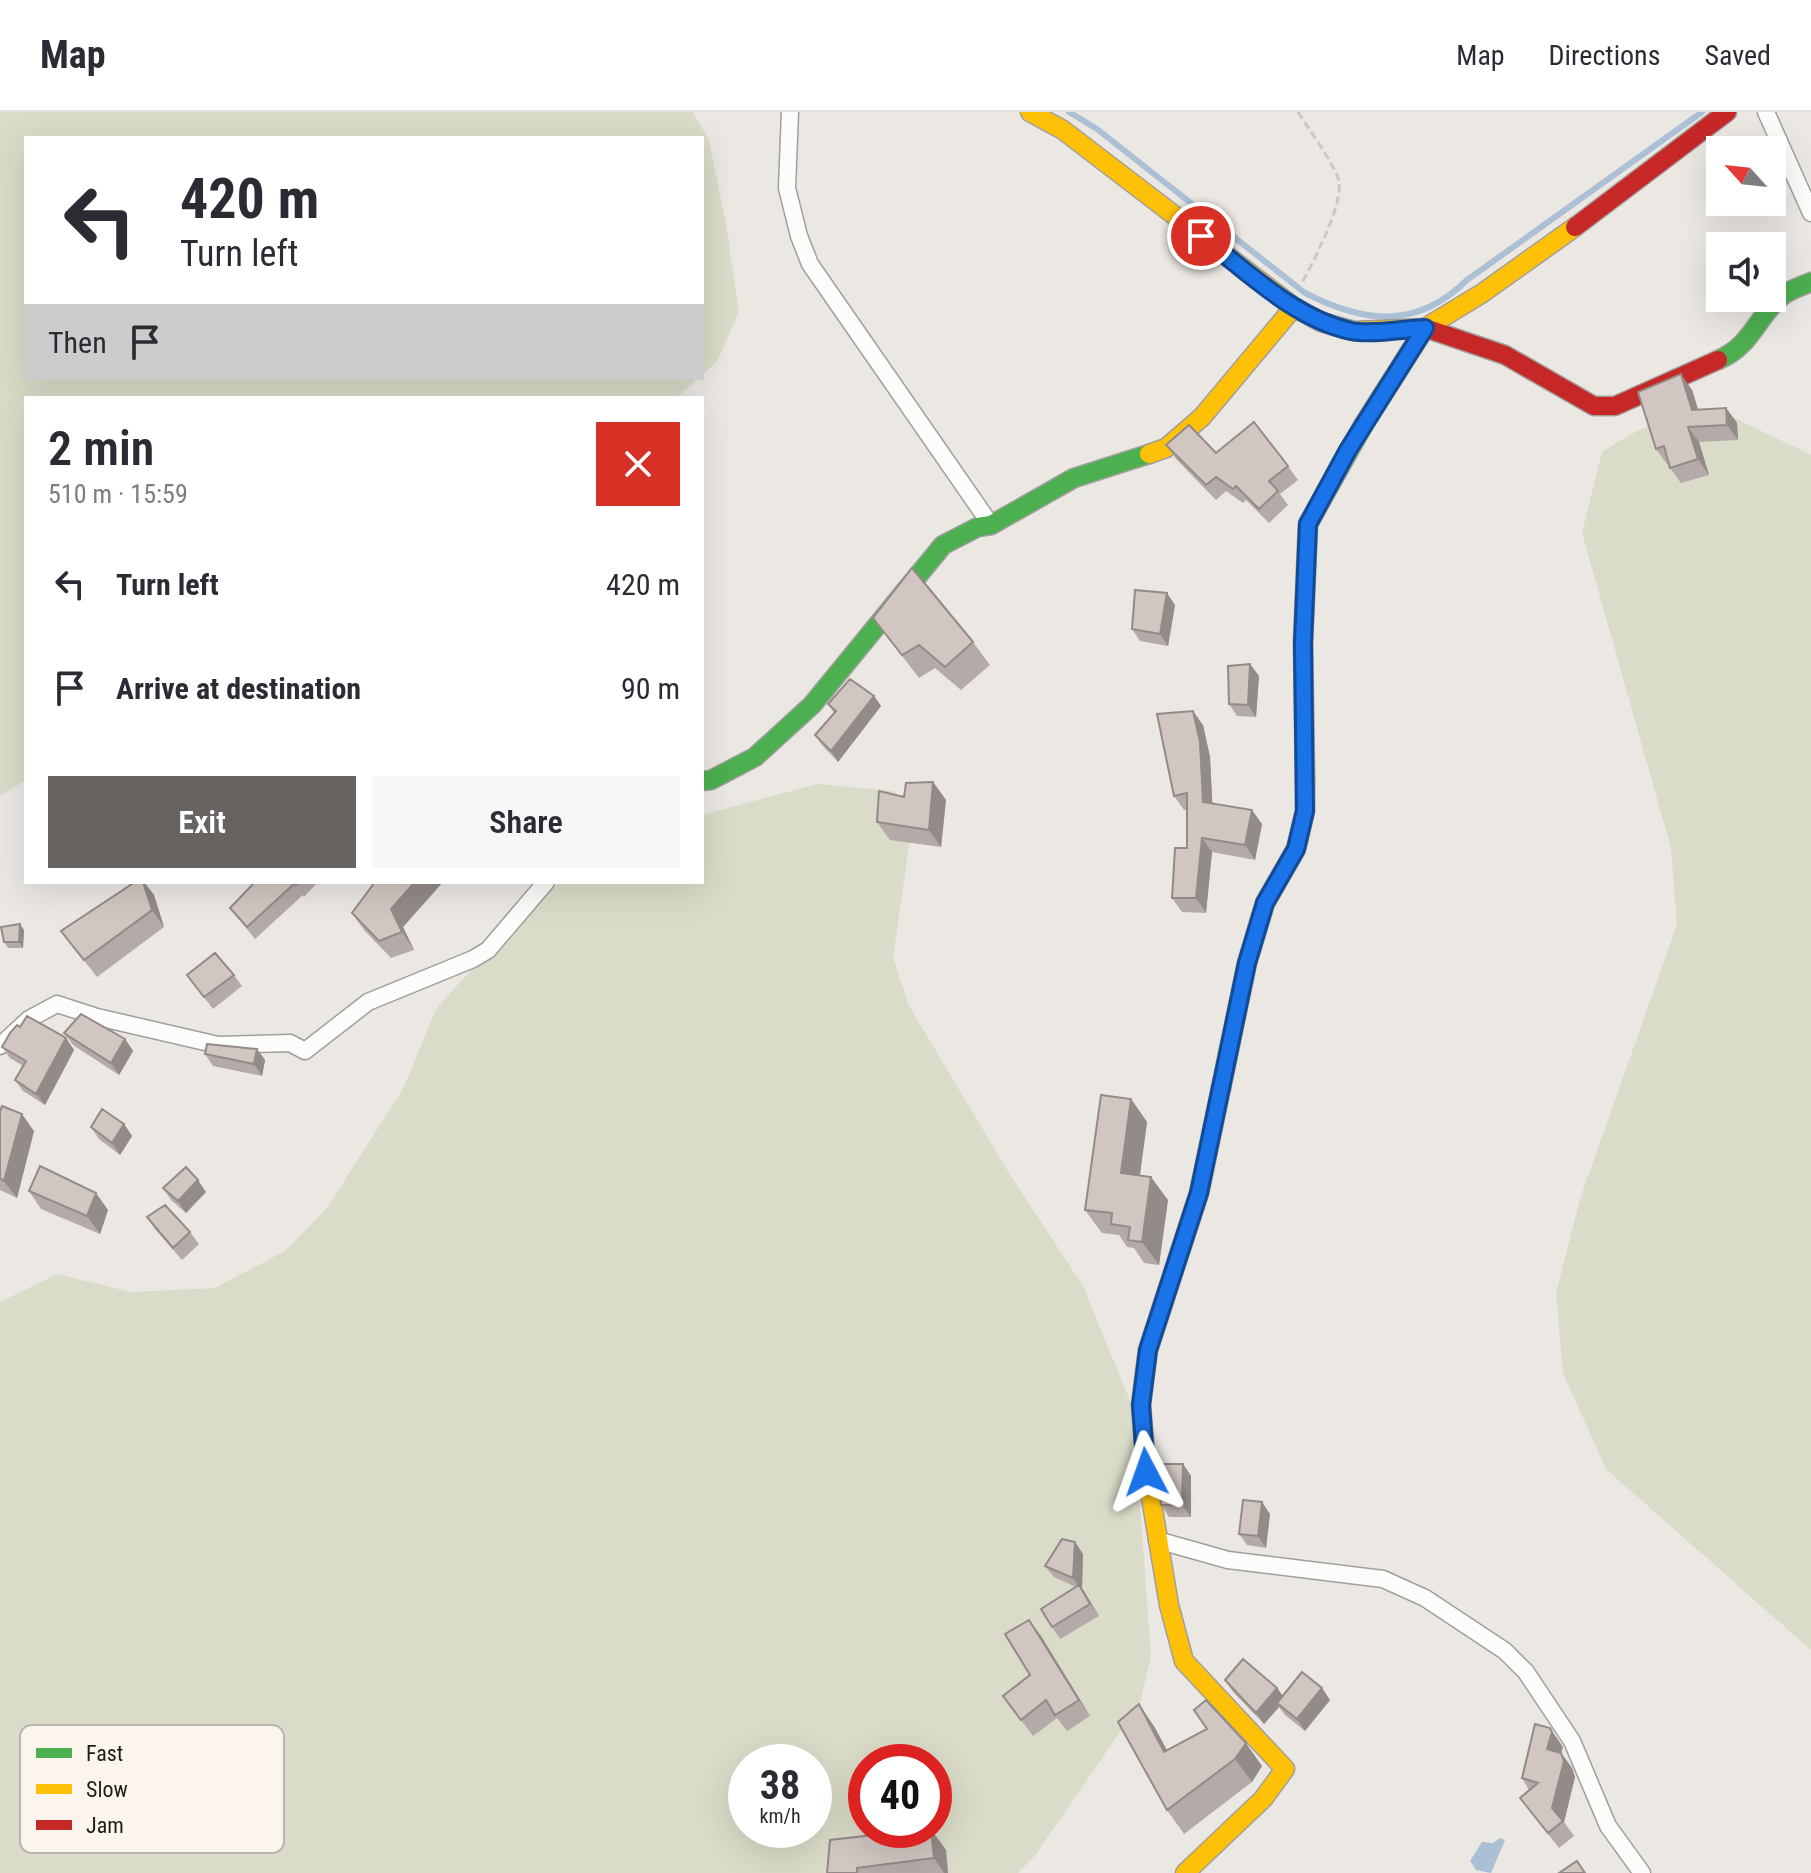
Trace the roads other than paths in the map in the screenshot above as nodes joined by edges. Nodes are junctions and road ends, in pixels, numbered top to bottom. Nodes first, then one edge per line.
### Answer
1 (790, 112) edge
2 (1030, 112) edge
3 (1727, 112) edge
4 (1766, 112) edge
5 (1811, 213) edge
6 (1811, 282) edge
7 (1294, 307) junction
8 (1425, 328) junction
9 (991, 525) junction
10 (704, 781) edge
11 (544, 884) edge
12 (0, 1046) edge
13 (1157, 1540) junction
14 (1185, 1873) edge
15 (1642, 1873) edge

1 - 9 street
2 - 7 street
3 - 8 street
4 - 5 street
6 - 8 street
7 - 8 street
7 - 9 street
8 - 13 street
9 - 10 street
11 - 12 street
13 - 14 street
13 - 15 street

